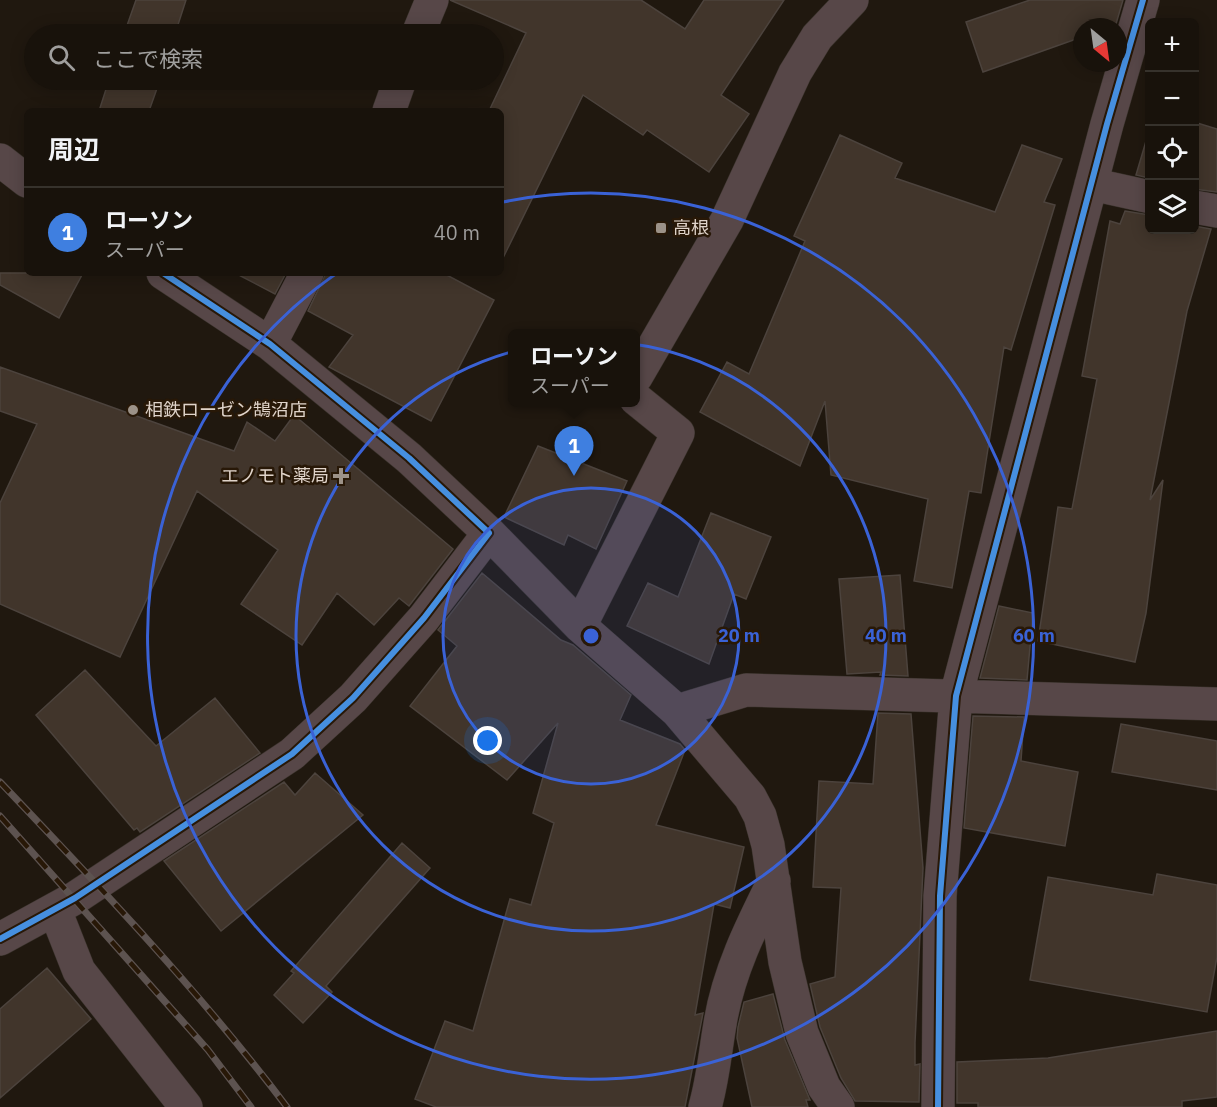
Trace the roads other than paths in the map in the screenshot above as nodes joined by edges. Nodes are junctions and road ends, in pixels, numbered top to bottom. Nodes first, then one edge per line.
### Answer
1 (432, 0) edge
2 (852, 0) edge
3 (1143, 0) edge
4 (421, 24) edge
5 (396, 90) edge
6 (390, 108) edge
7 (0, 160) edge
8 (24, 179) edge
9 (1092, 184) junction
10 (1145, 196) edge
11 (1199, 208) edge
12 (1217, 212) edge
13 (168, 276) edge
14 (305, 276) edge
15 (270, 344) junction
16 (640, 370) edge
17 (640, 402) edge
18 (489, 533) junction
19 (580, 626) junction
20 (956, 696) junction
21 (1217, 704) edge
22 (676, 711) junction
23 (774, 881) junction
24 (55, 910) junction
25 (0, 939) edge
26 (186, 1107) edge
27 (705, 1107) edge
28 (838, 1107) edge
29 (938, 1107) edge

1 - 4 street
2 - 16 street
3 - 9 street
5 - 6 street
7 - 8 street
9 - 10 street
9 - 20 street
11 - 12 street
13 - 15 street
14 - 15 street
15 - 18 street
17 - 19 street
18 - 19 street
18 - 24 street
19 - 22 street
20 - 21 street
20 - 22 street
20 - 29 street
22 - 23 street
23 - 27 street
23 - 28 street
24 - 25 street
24 - 26 street

